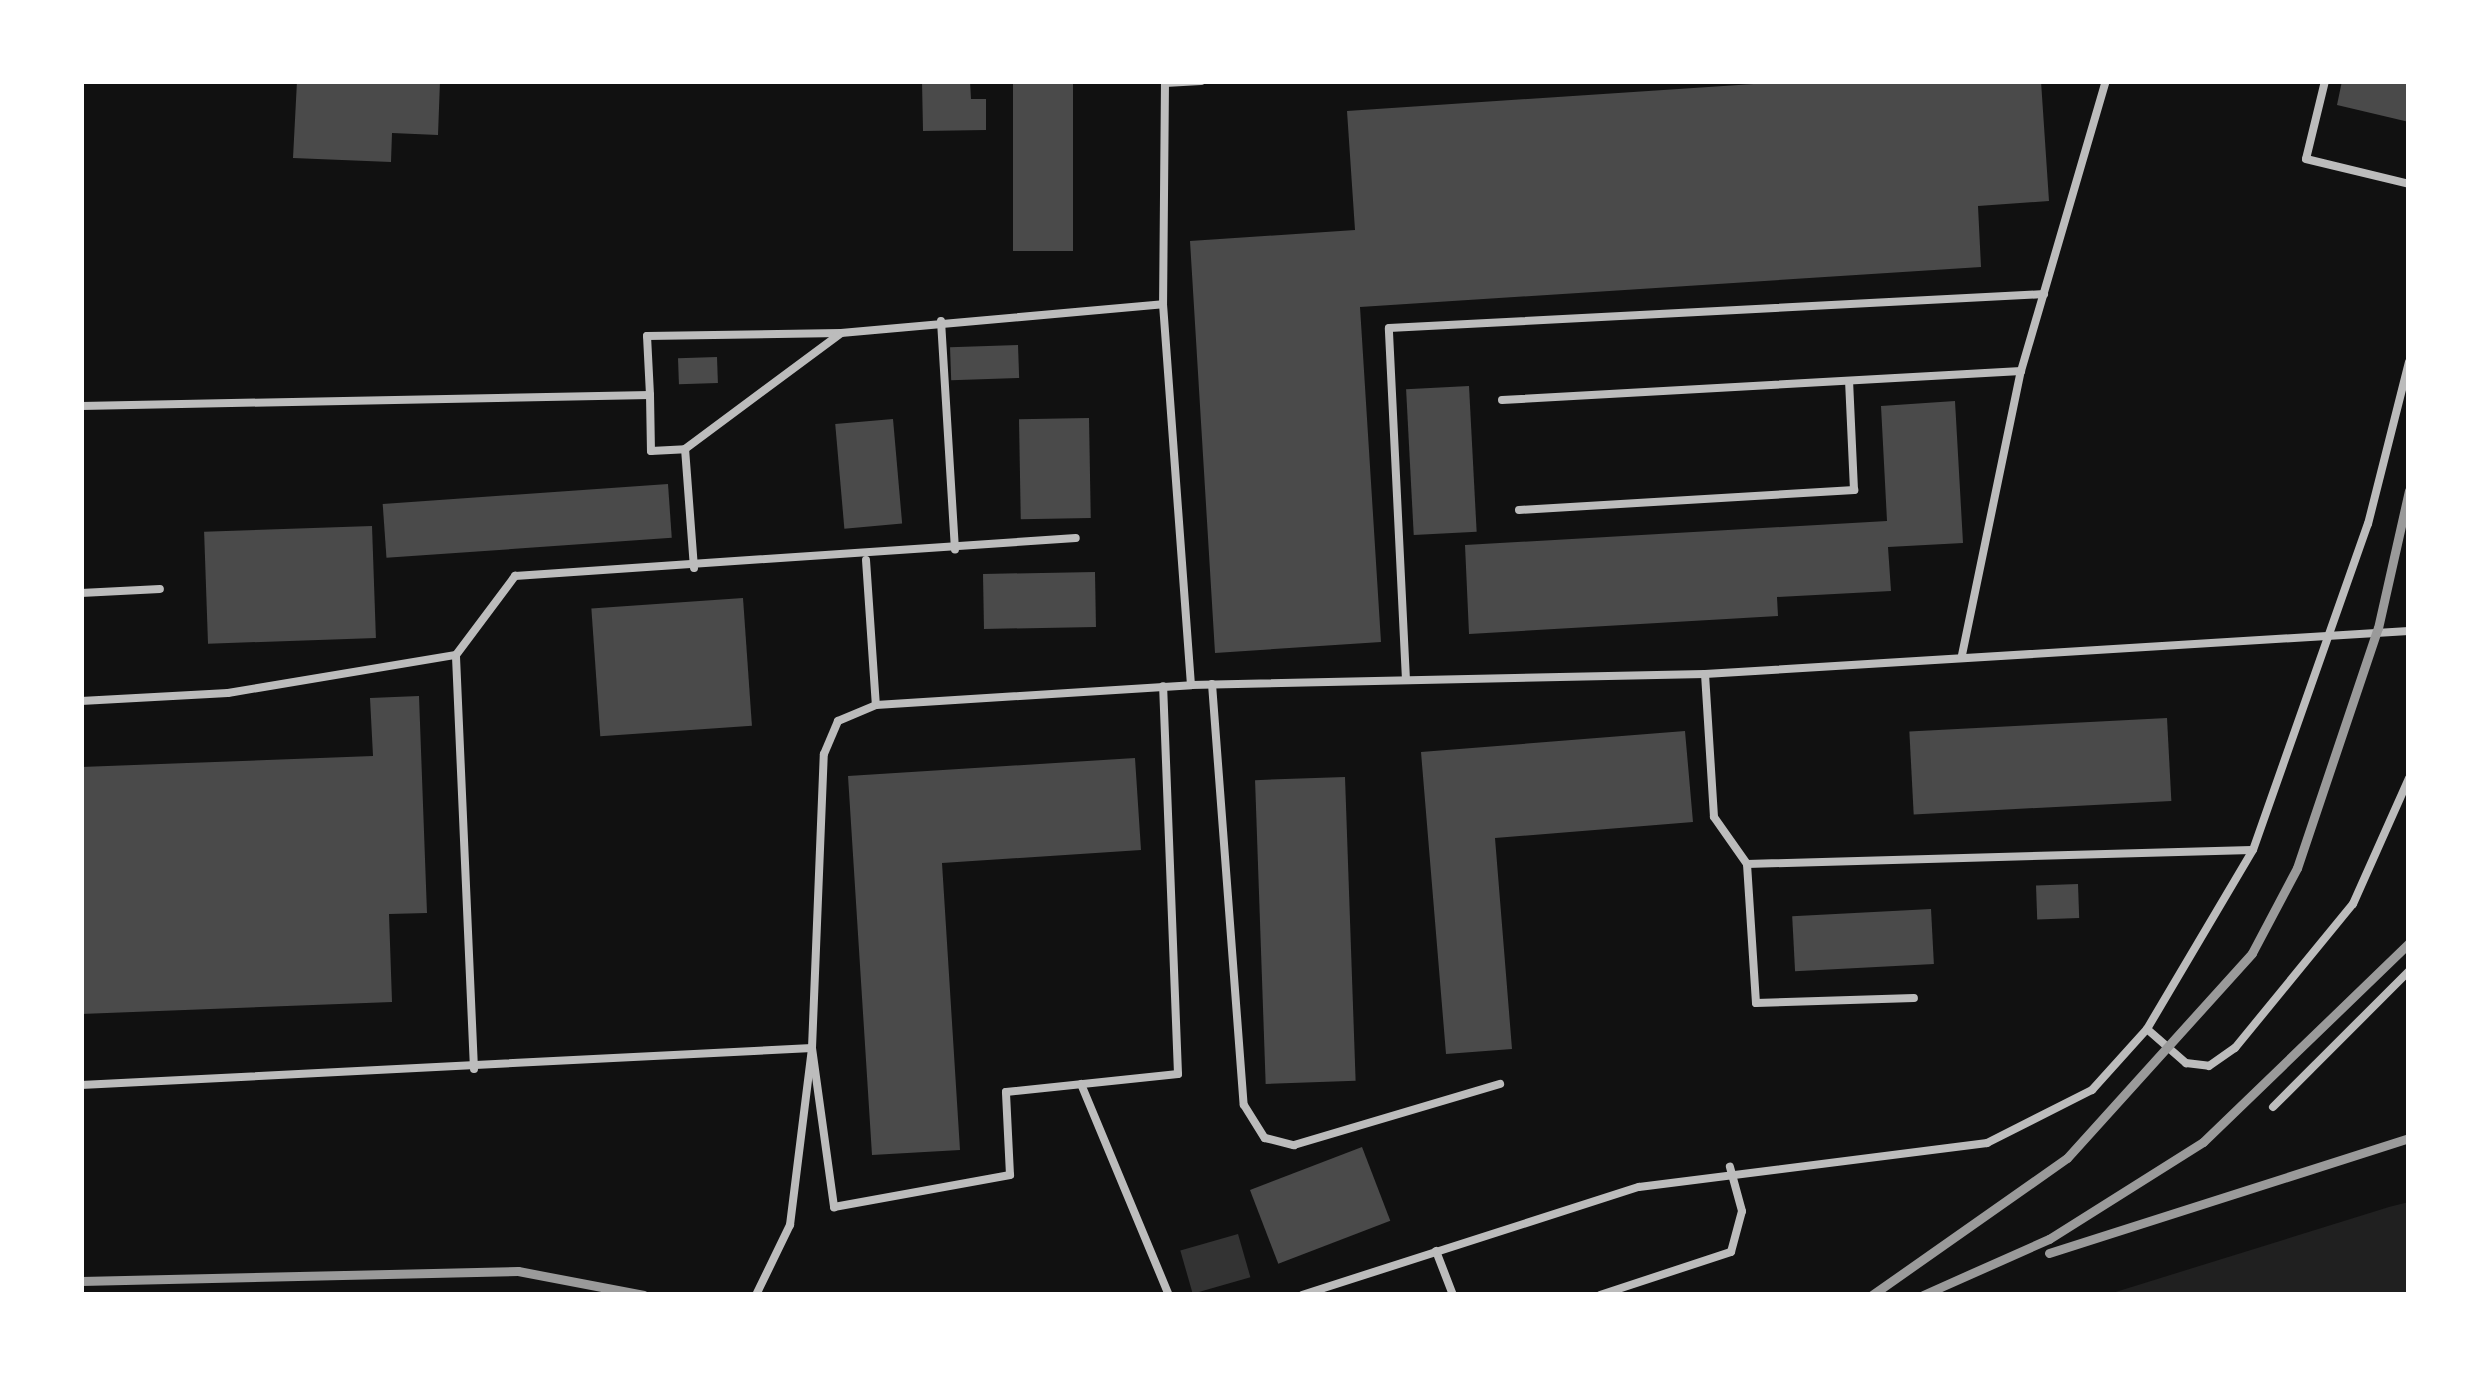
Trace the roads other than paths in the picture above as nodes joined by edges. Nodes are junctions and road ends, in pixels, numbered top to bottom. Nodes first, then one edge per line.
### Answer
1 (1201, 81) edge
2 (2106, 81) edge
3 (2325, 81) edge
4 (1165, 82) edge
5 (2409, 184) edge
6 (2044, 294) junction
7 (1163, 304) junction
8 (941, 321) junction
9 (842, 333) junction
10 (2409, 362) edge
11 (2021, 371) junction
12 (1849, 381) junction
13 (650, 395) junction
14 (1502, 400) dead end
15 (81, 406) edge
16 (685, 449) junction
17 (1519, 510) dead end
18 (1076, 538) dead end
19 (955, 550) junction
20 (866, 560) junction
21 (694, 568) junction
22 (160, 589) dead end
23 (81, 593) edge
24 (2332, 629) junction
25 (2409, 631) edge
26 (456, 655) junction
27 (1962, 655) junction
28 (1706, 674) junction
29 (1406, 680) junction
30 (1212, 684) junction
31 (1191, 685) junction
32 (1163, 686) junction
33 (81, 700) edge
34 (876, 705) junction
35 (2409, 778) edge
36 (2253, 850) junction
37 (1747, 864) junction
38 (2409, 971) edge
39 (1914, 998) dead end
40 (2147, 1029) junction
41 (812, 1048) junction
42 (474, 1069) junction
43 (1081, 1084) junction
44 (1500, 1084) dead end
45 (81, 1085) edge
46 (2273, 1107) dead end
47 (1730, 1167) junction
48 (1436, 1250) junction
49 (757, 1295) edge
50 (1169, 1295) edge
51 (1302, 1295) edge
52 (1453, 1295) edge
53 (1600, 1295) edge

1 - 4 lane
2 - 6 lane
3 - 5 lane
4 - 7 lane
6 - 11 lane
6 - 29 lane
7 - 8 lane
7 - 31 lane
8 - 9 lane
8 - 19 lane
9 - 13 lane
9 - 16 lane
10 - 24 lane
11 - 12 lane
11 - 27 lane
12 - 14 lane
12 - 17 lane
13 - 15 lane
13 - 16 lane
16 - 21 lane
18 - 19 lane
19 - 20 lane
20 - 21 lane
20 - 34 lane
21 - 26 lane
22 - 23 lane
24 - 25 lane
24 - 27 lane
24 - 36 lane
26 - 33 lane
26 - 42 lane
27 - 28 lane
28 - 29 lane
28 - 37 lane
29 - 30 lane
30 - 31 lane
30 - 44 lane
31 - 32 lane
32 - 34 lane
32 - 43 lane
34 - 41 lane
35 - 40 lane
36 - 37 lane
36 - 40 lane
37 - 39 lane
38 - 46 lane
40 - 47 lane
41 - 42 lane
41 - 43 lane
41 - 49 lane
42 - 45 lane
43 - 50 lane
47 - 48 lane
47 - 53 lane
48 - 51 lane
48 - 52 lane

